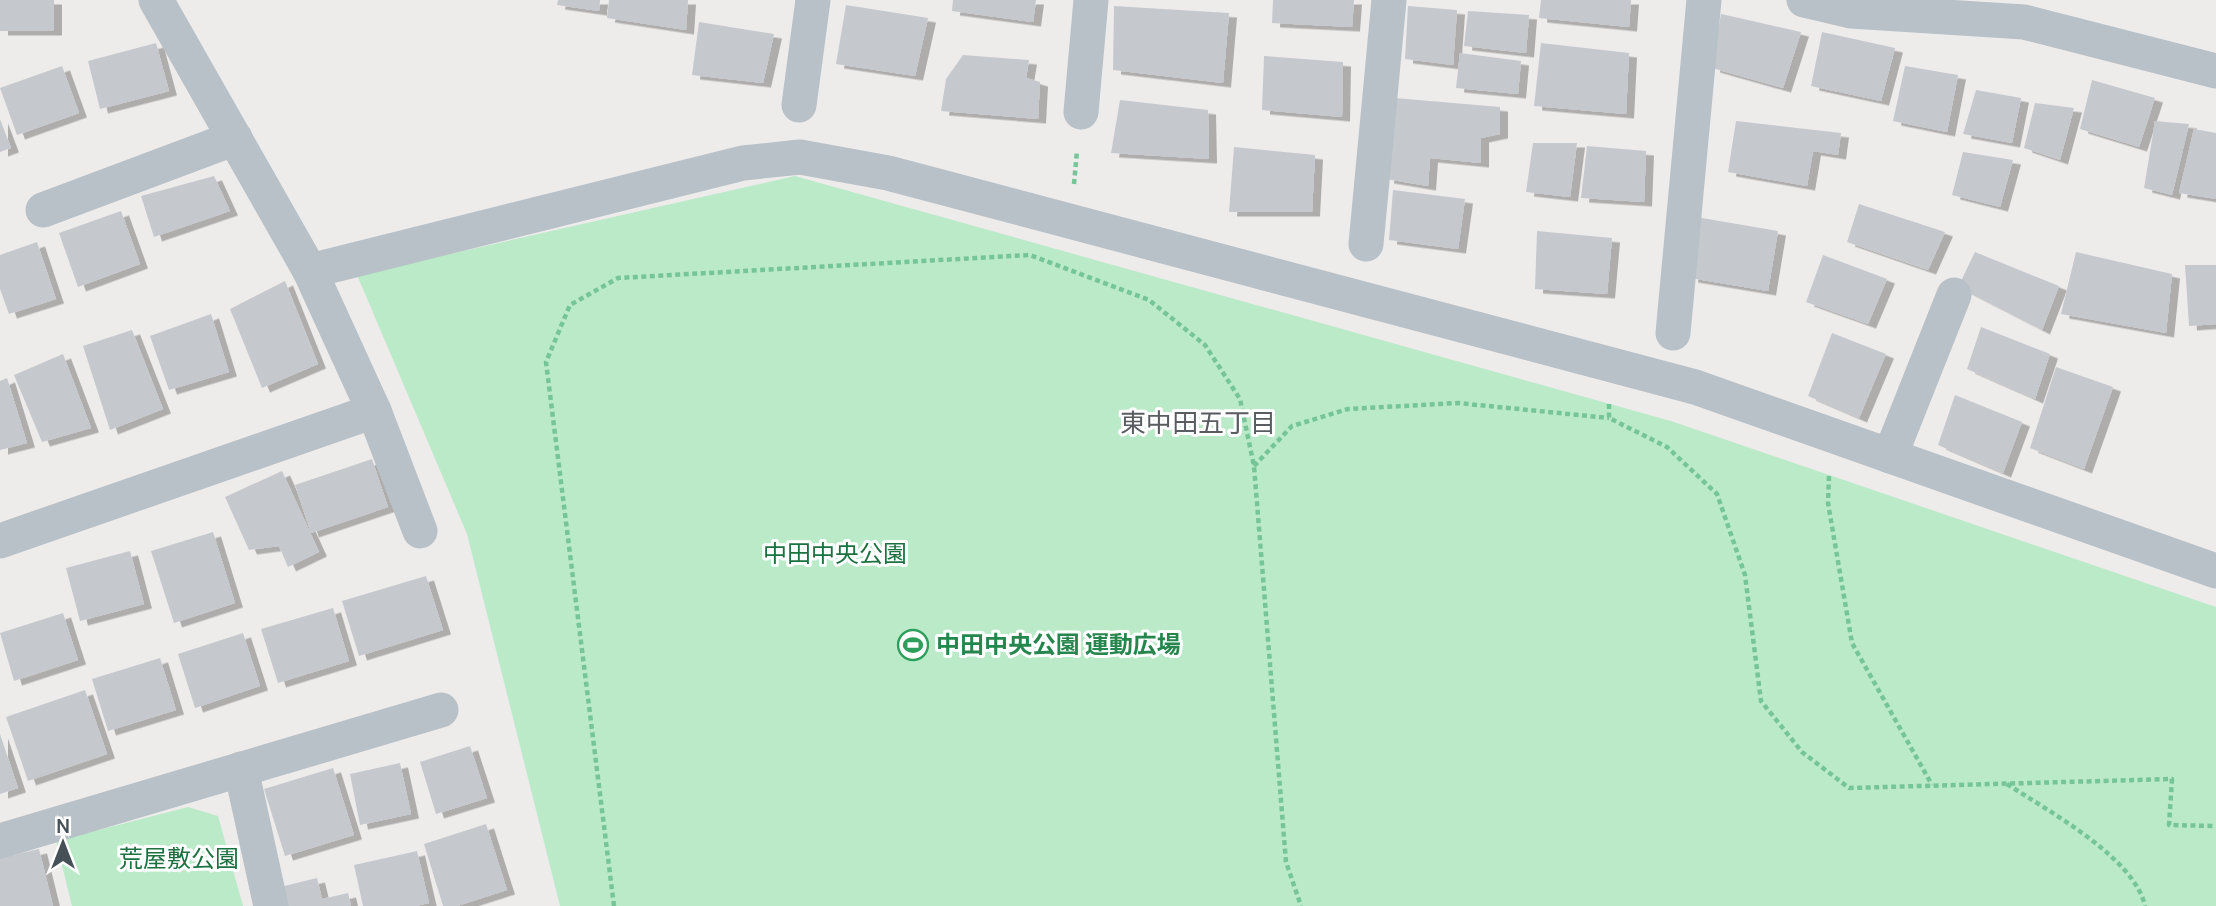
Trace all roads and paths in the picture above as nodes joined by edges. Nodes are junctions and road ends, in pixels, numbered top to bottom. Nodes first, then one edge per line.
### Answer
1 (156, 0) edge
2 (813, 0) edge
3 (1091, 0) edge
4 (1389, 0) edge
5 (1704, 0) edge
6 (1804, 0) edge
7 (2216, 71) edge
8 (799, 105) dead end
9 (1081, 112) joint
10 (235, 138) junction
11 (43, 210) dead end
12 (1070, 222) junction
13 (1366, 244) dead end
14 (310, 271) junction
15 (1954, 295) dead end
16 (1674, 333) dead end
17 (1612, 364) junction
18 (374, 411) junction
19 (1609, 418) junction
20 (1829, 434) junction
21 (1890, 456) junction
22 (1254, 466) junction
23 (420, 531) dead end
24 (0, 541) edge
25 (2216, 571) edge
26 (441, 710) dead end
27 (242, 769) junction
28 (2006, 783) junction
29 (1932, 785) junction
30 (2216, 825) edge
31 (0, 842) edge
32 (271, 906) edge
33 (614, 906) edge
34 (1301, 906) edge
35 (2145, 906) edge

1 - 10 street
2 - 8 street
3 - 9 street
4 - 13 street
5 - 16 street
6 - 7 street
9 - 12 path
10 - 11 street
10 - 14 street
12 - 14 street
12 - 17 street
14 - 18 street
15 - 21 street
17 - 19 path
17 - 20 street
18 - 23 street
18 - 24 street
19 - 22 path
19 - 29 path
20 - 21 street
20 - 29 path
21 - 25 street
22 - 33 path
22 - 34 path
26 - 27 street
27 - 31 street
27 - 32 street
28 - 29 path
28 - 30 path
28 - 35 path

